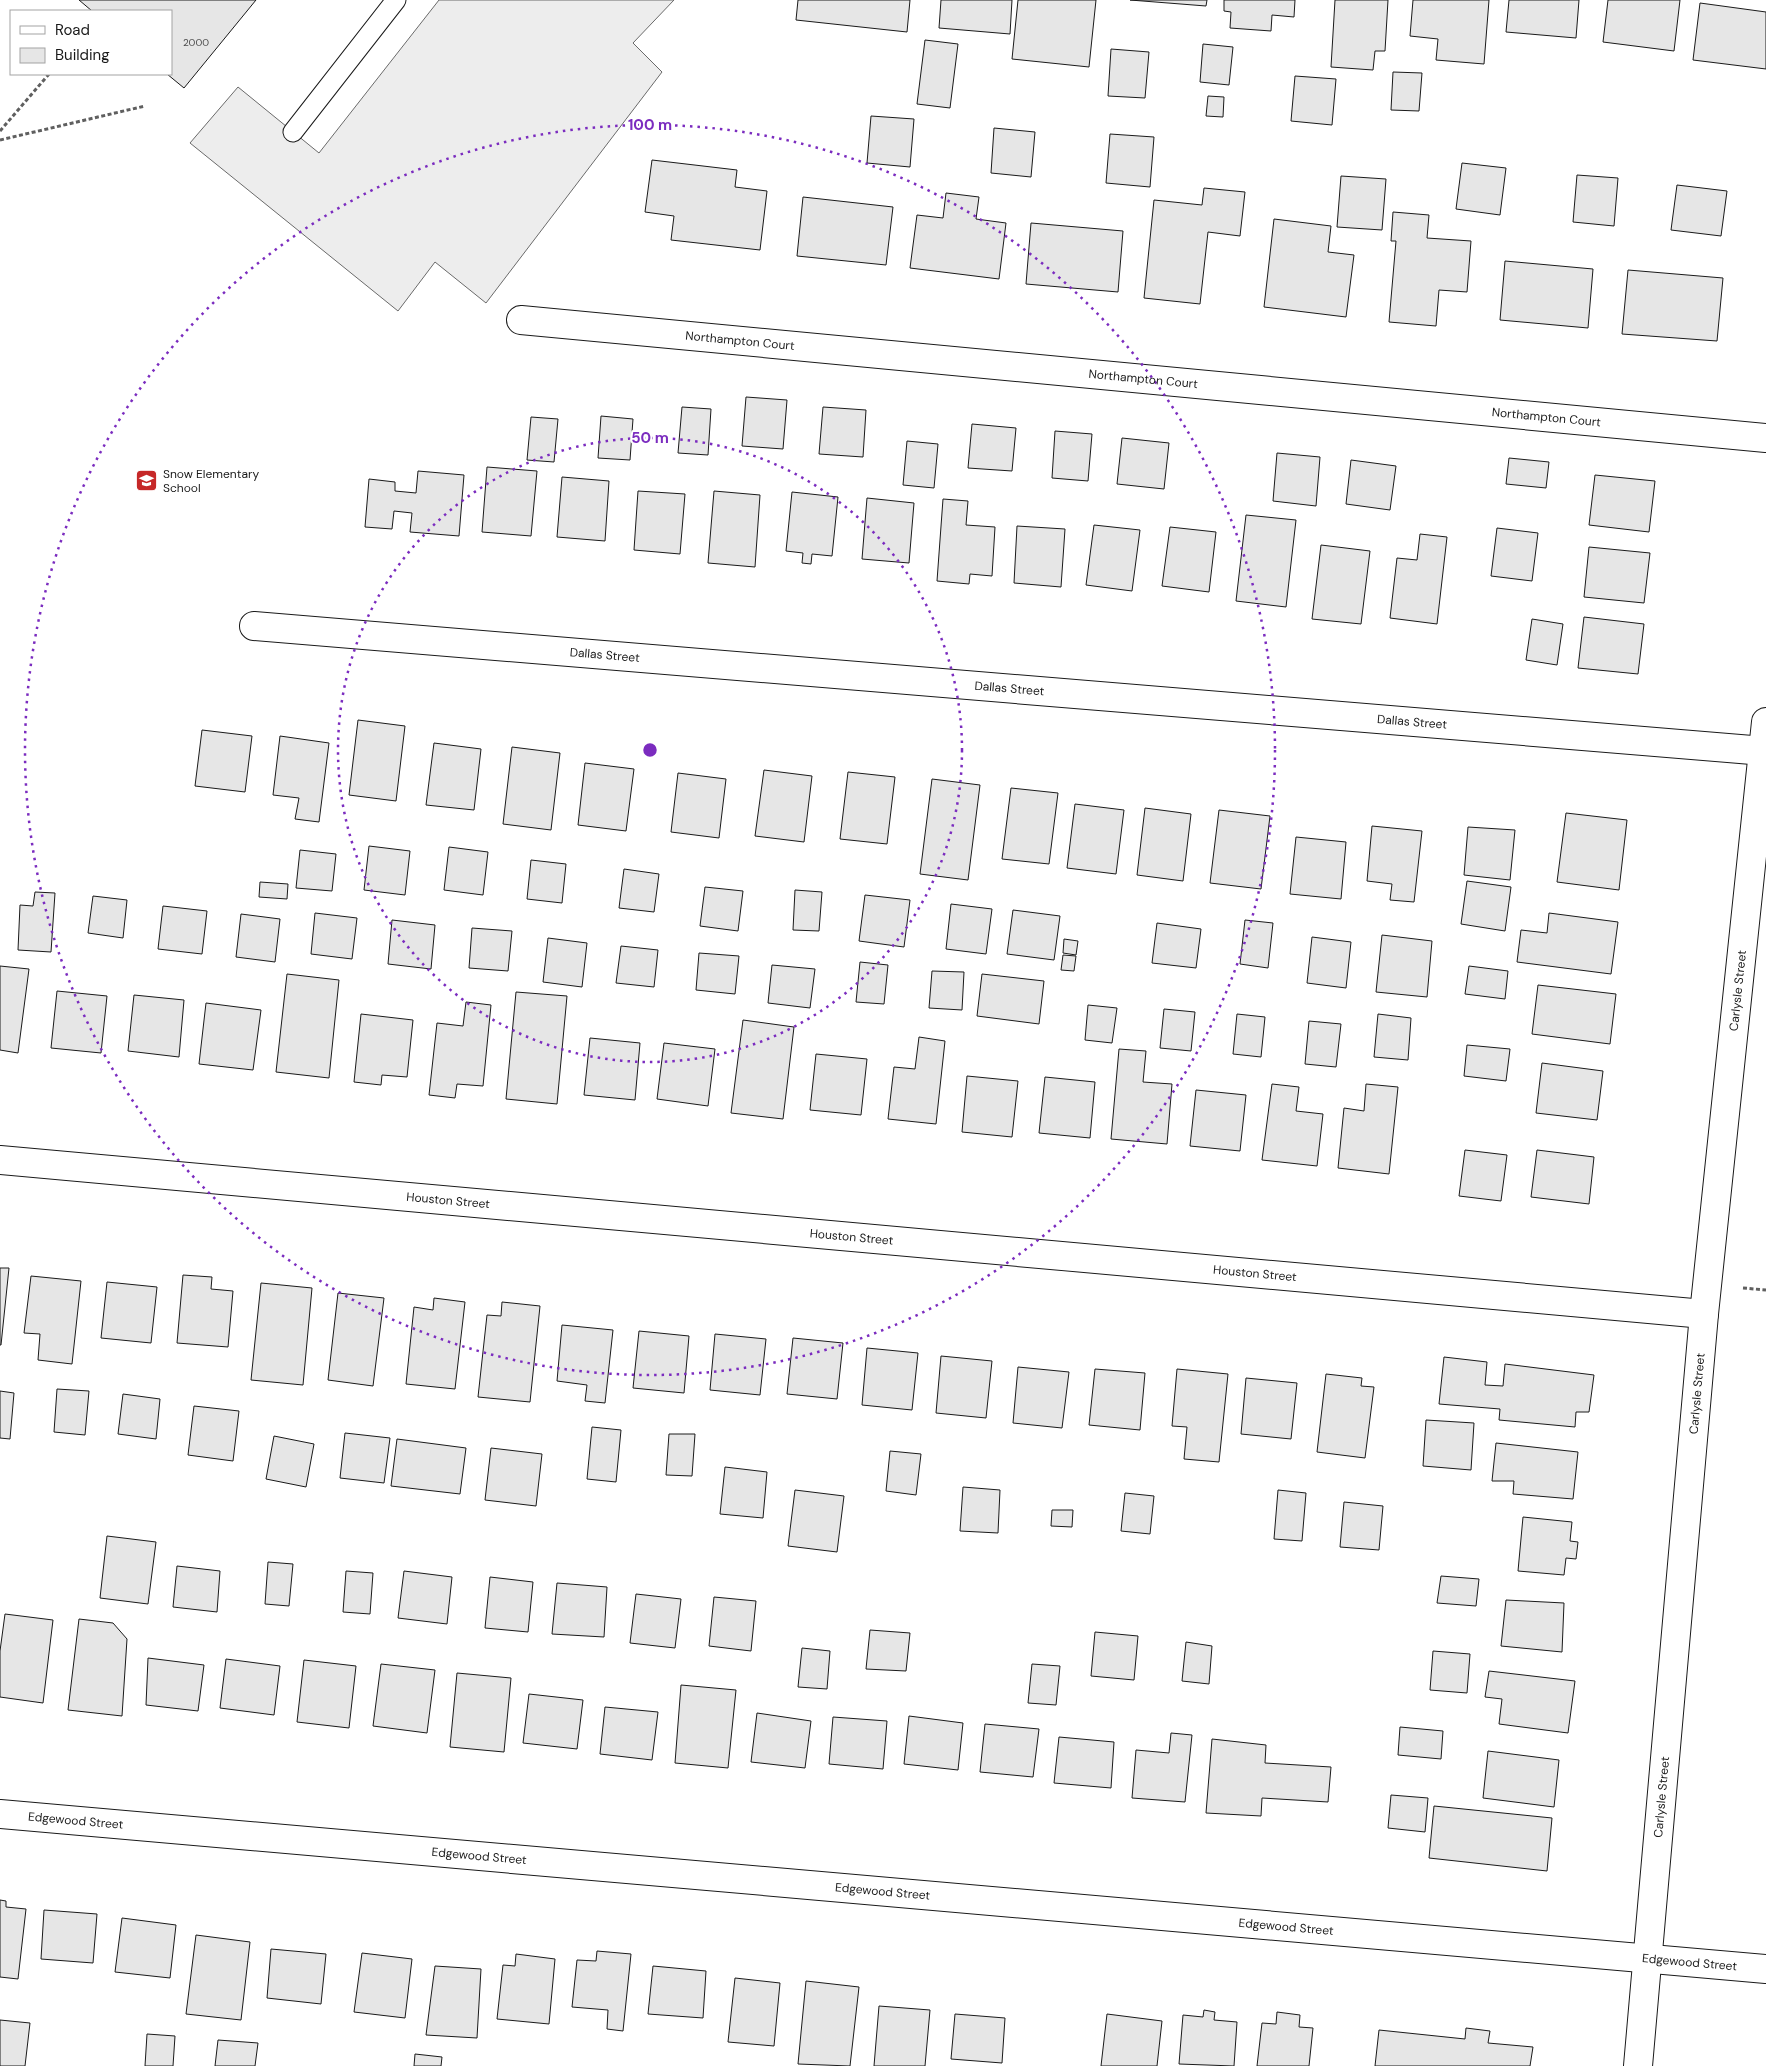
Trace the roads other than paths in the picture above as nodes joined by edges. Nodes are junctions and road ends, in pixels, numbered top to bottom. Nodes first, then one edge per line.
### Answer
1 (396, 0) edge
2 (294, 132) dead end
3 (521, 320) dead end
4 (1766, 438) edge
5 (254, 626) dead end
6 (1766, 722) edge
7 (1765, 750) edge
8 (0, 1160) edge
9 (1704, 1314) junction
10 (0, 1814) edge
11 (1648, 1958) junction
12 (1766, 1969) edge
13 (1638, 2066) edge

1 - 2 lane
3 - 4 street, Northampton Court
5 - 7 street, Dallas Street
6 - 7 street, Carlysle Street
7 - 9 street, Carlysle Street
8 - 9 street, Houston Street
9 - 11 street, Carlysle Street
10 - 11 street, Edgewood Street
11 - 12 street, Edgewood Street
11 - 13 street, Carlysle Street

